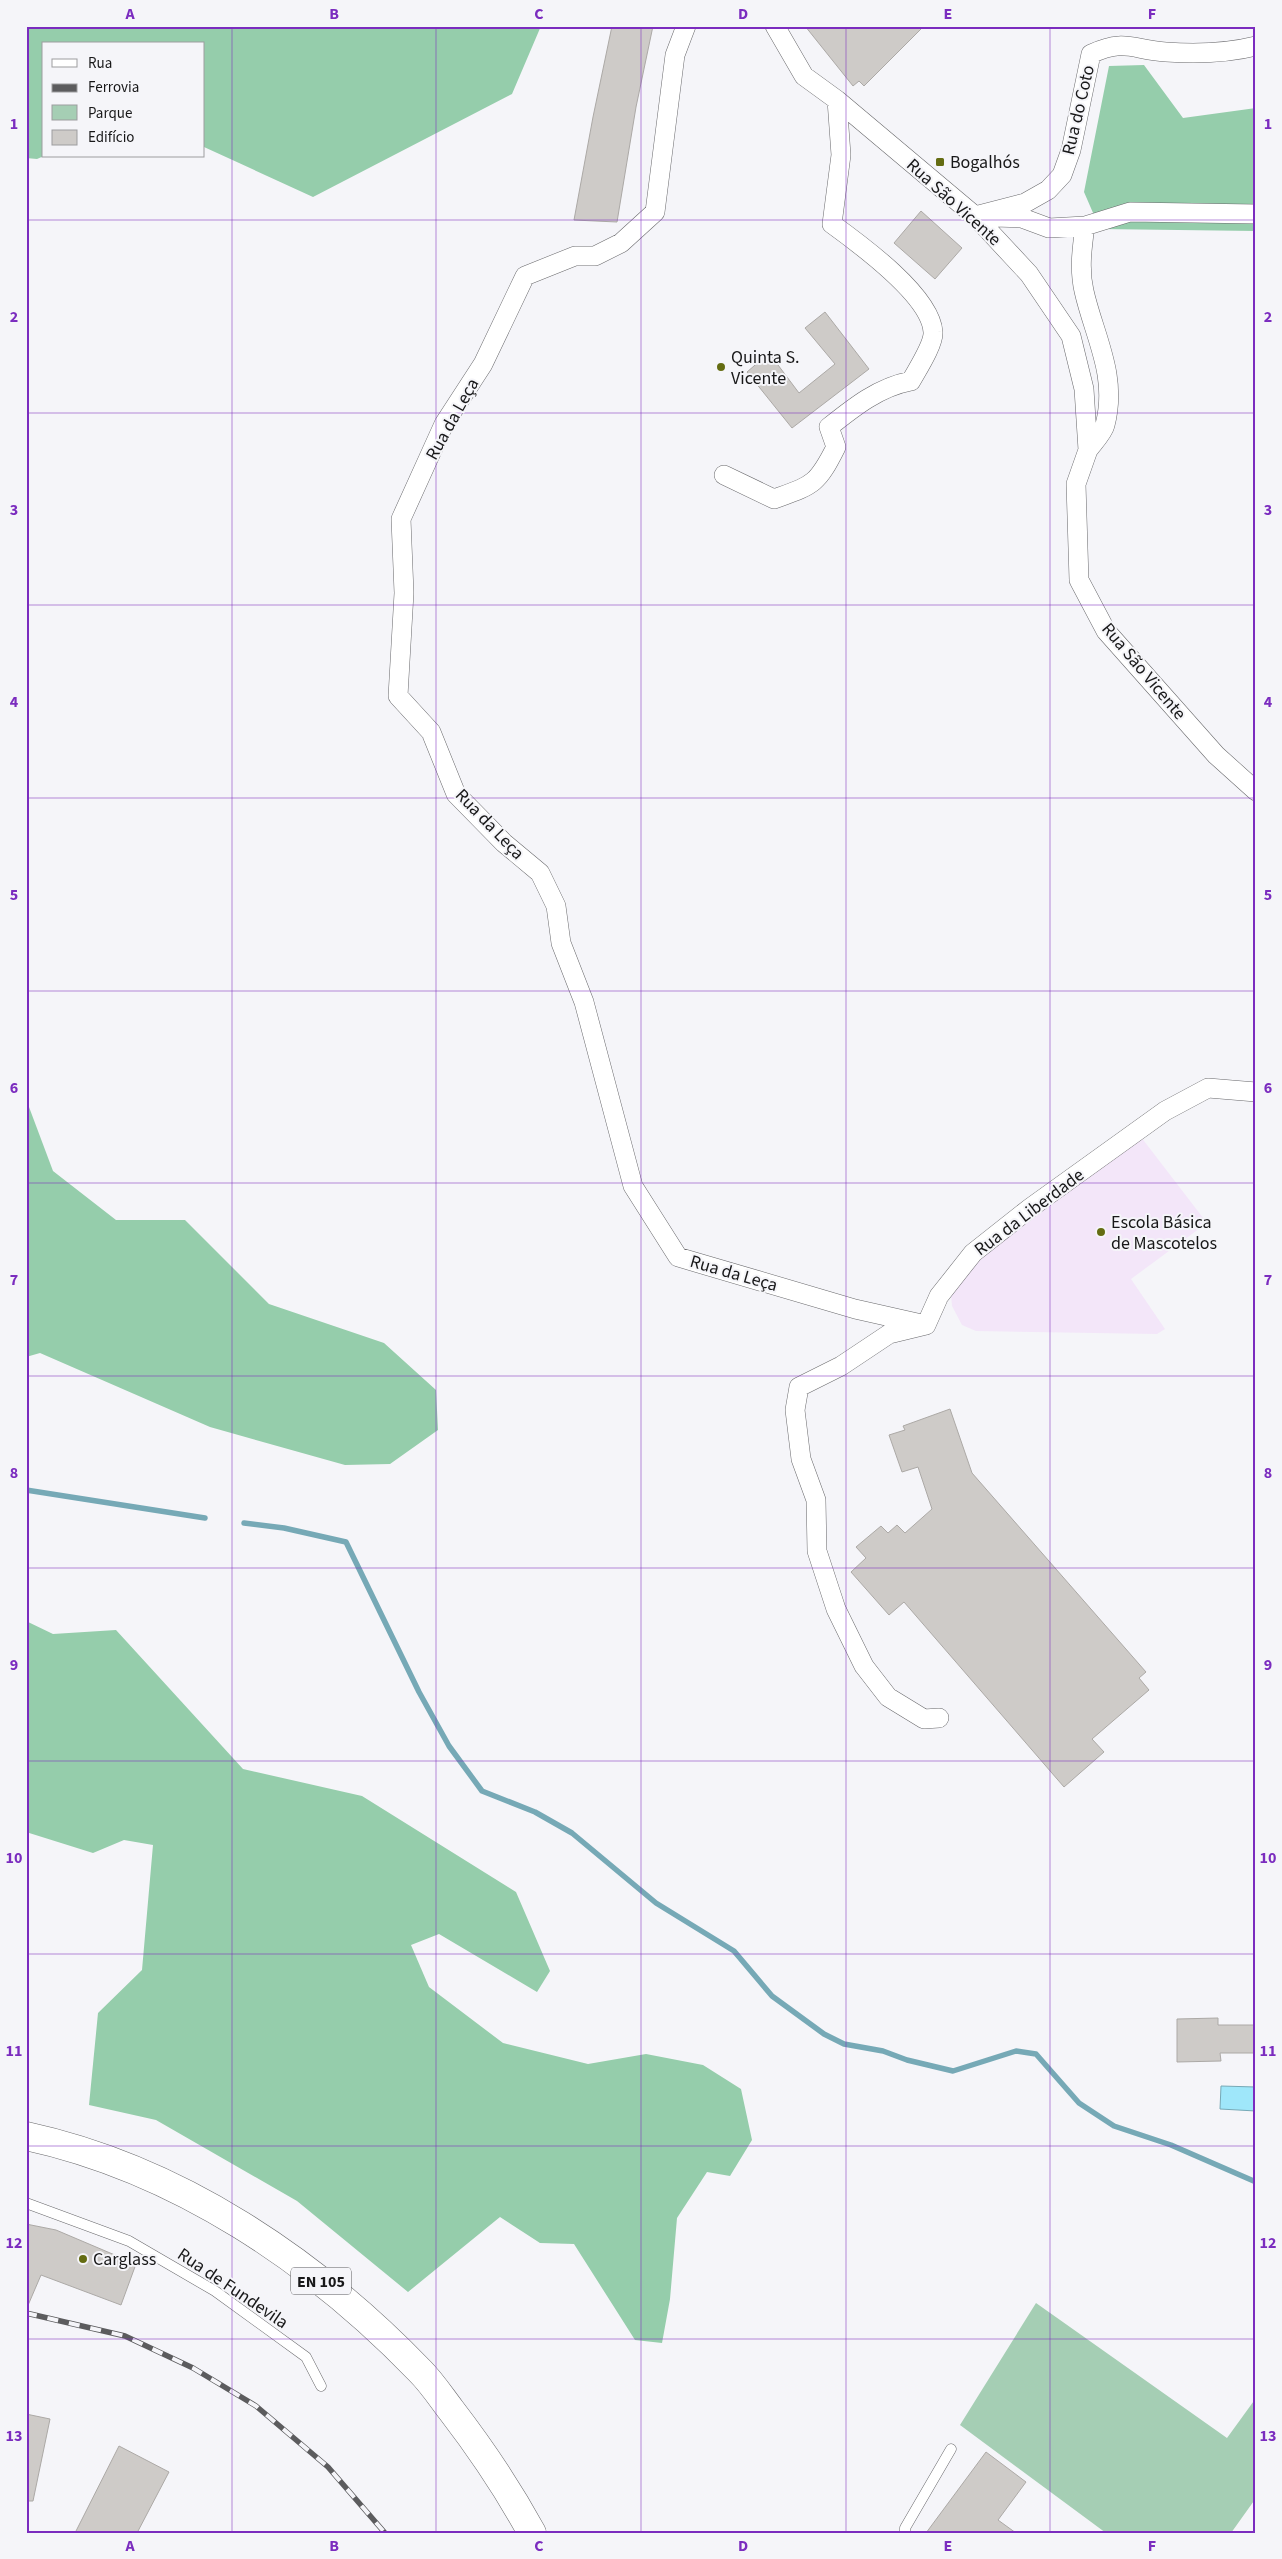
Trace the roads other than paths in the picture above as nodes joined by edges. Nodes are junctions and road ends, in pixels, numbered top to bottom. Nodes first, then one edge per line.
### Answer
1 (686, 26) edge
2 (775, 26) edge
3 (1256, 46) edge
4 (837, 100) junction
5 (1256, 214) edge
6 (975, 216) junction
7 (1085, 226) junction
8 (1088, 450) junction
9 (724, 475) dead end
10 (1256, 791) edge
11 (1256, 1092) edge
12 (926, 1325) junction
13 (939, 1718) dead end
14 (26, 2136) edge
15 (26, 2203) edge
16 (321, 2386) dead end
17 (951, 2449) dead end
18 (532, 2533) edge
19 (905, 2533) edge

1 - 12 street, Rua da Leça
2 - 4 street, Rua São Vicente
3 - 6 street, Rua do Coto
4 - 6 street, Rua São Vicente
4 - 9 street
5 - 7 street
6 - 7 street
6 - 8 street, Rua São Vicente
7 - 8 street
8 - 10 street, Rua São Vicente
11 - 12 street, Rua da Liberdade
12 - 13 street
14 - 18 main road, EN 105
15 - 16 lane, Rua de Fundevila
17 - 19 lane

